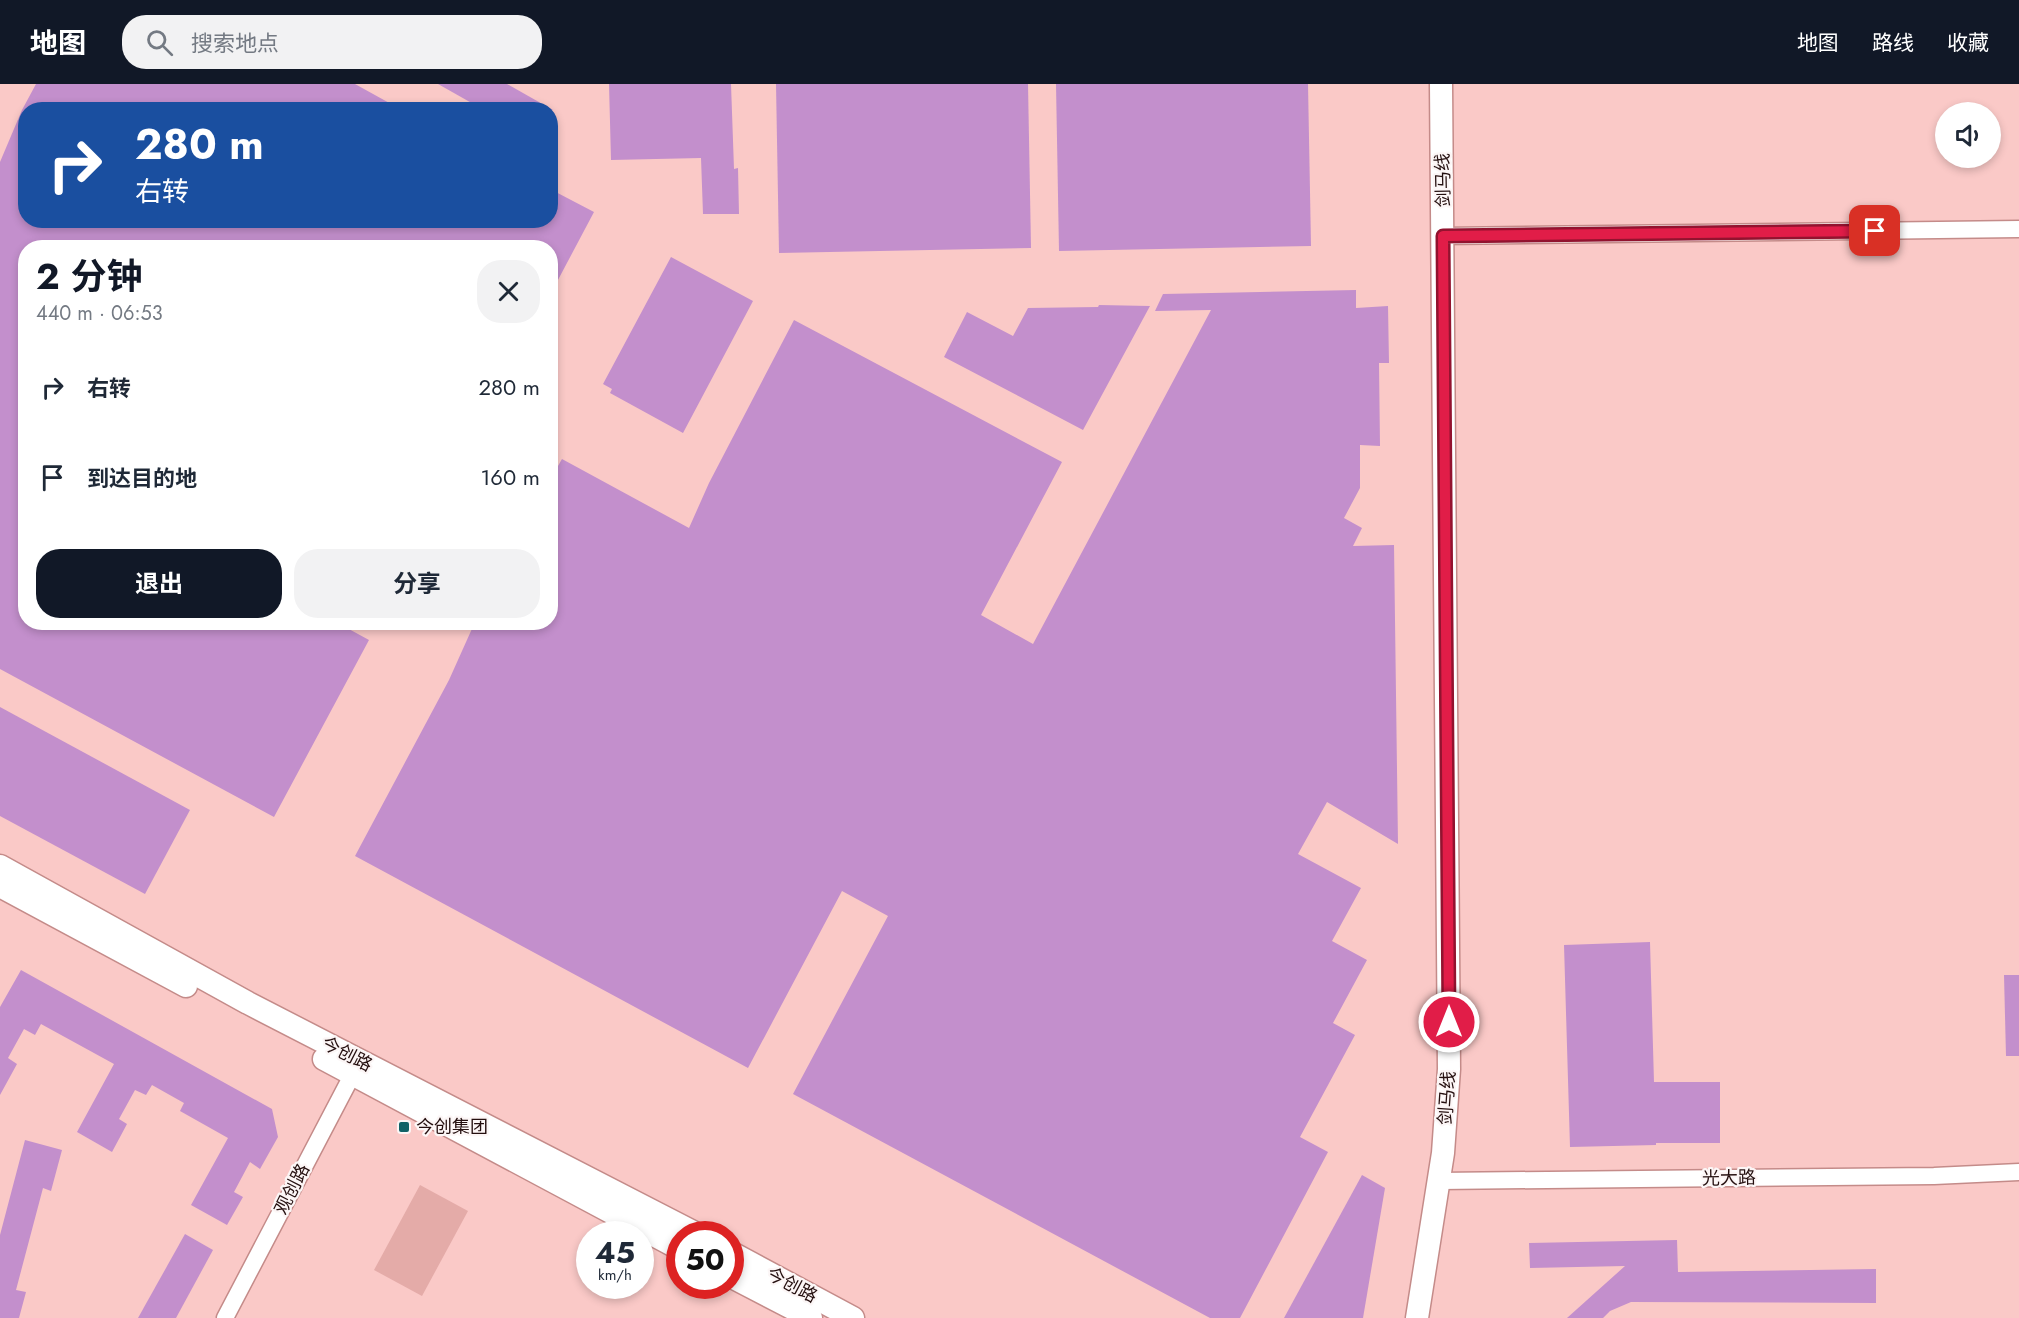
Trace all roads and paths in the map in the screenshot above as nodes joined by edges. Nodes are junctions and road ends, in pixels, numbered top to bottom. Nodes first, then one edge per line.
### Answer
1 (1441, 84) edge
2 (2019, 229) edge
3 (1443, 236) junction
4 (0, 866) edge
5 (0, 886) edge
6 (356, 1067) junction
7 (2019, 1172) edge
8 (1439, 1181) junction
9 (670, 1221) edge
10 (666, 1240) edge
11 (744, 1260) edge
12 (744, 1283) edge
13 (225, 1318) edge
14 (811, 1318) edge
15 (853, 1318) edge
16 (1417, 1318) edge

1 - 3 main road, 剑马线
2 - 3 street
3 - 8 main road, 剑马线
4 - 6 main road, 今创路
5 - 6 main road, 今创路
6 - 9 main road, 今创路
6 - 10 main road, 今创路
6 - 13 street, 观创路
7 - 8 street, 光大路
8 - 16 main road, 剑马线
11 - 15 main road, 今创路
12 - 14 main road, 今创路

